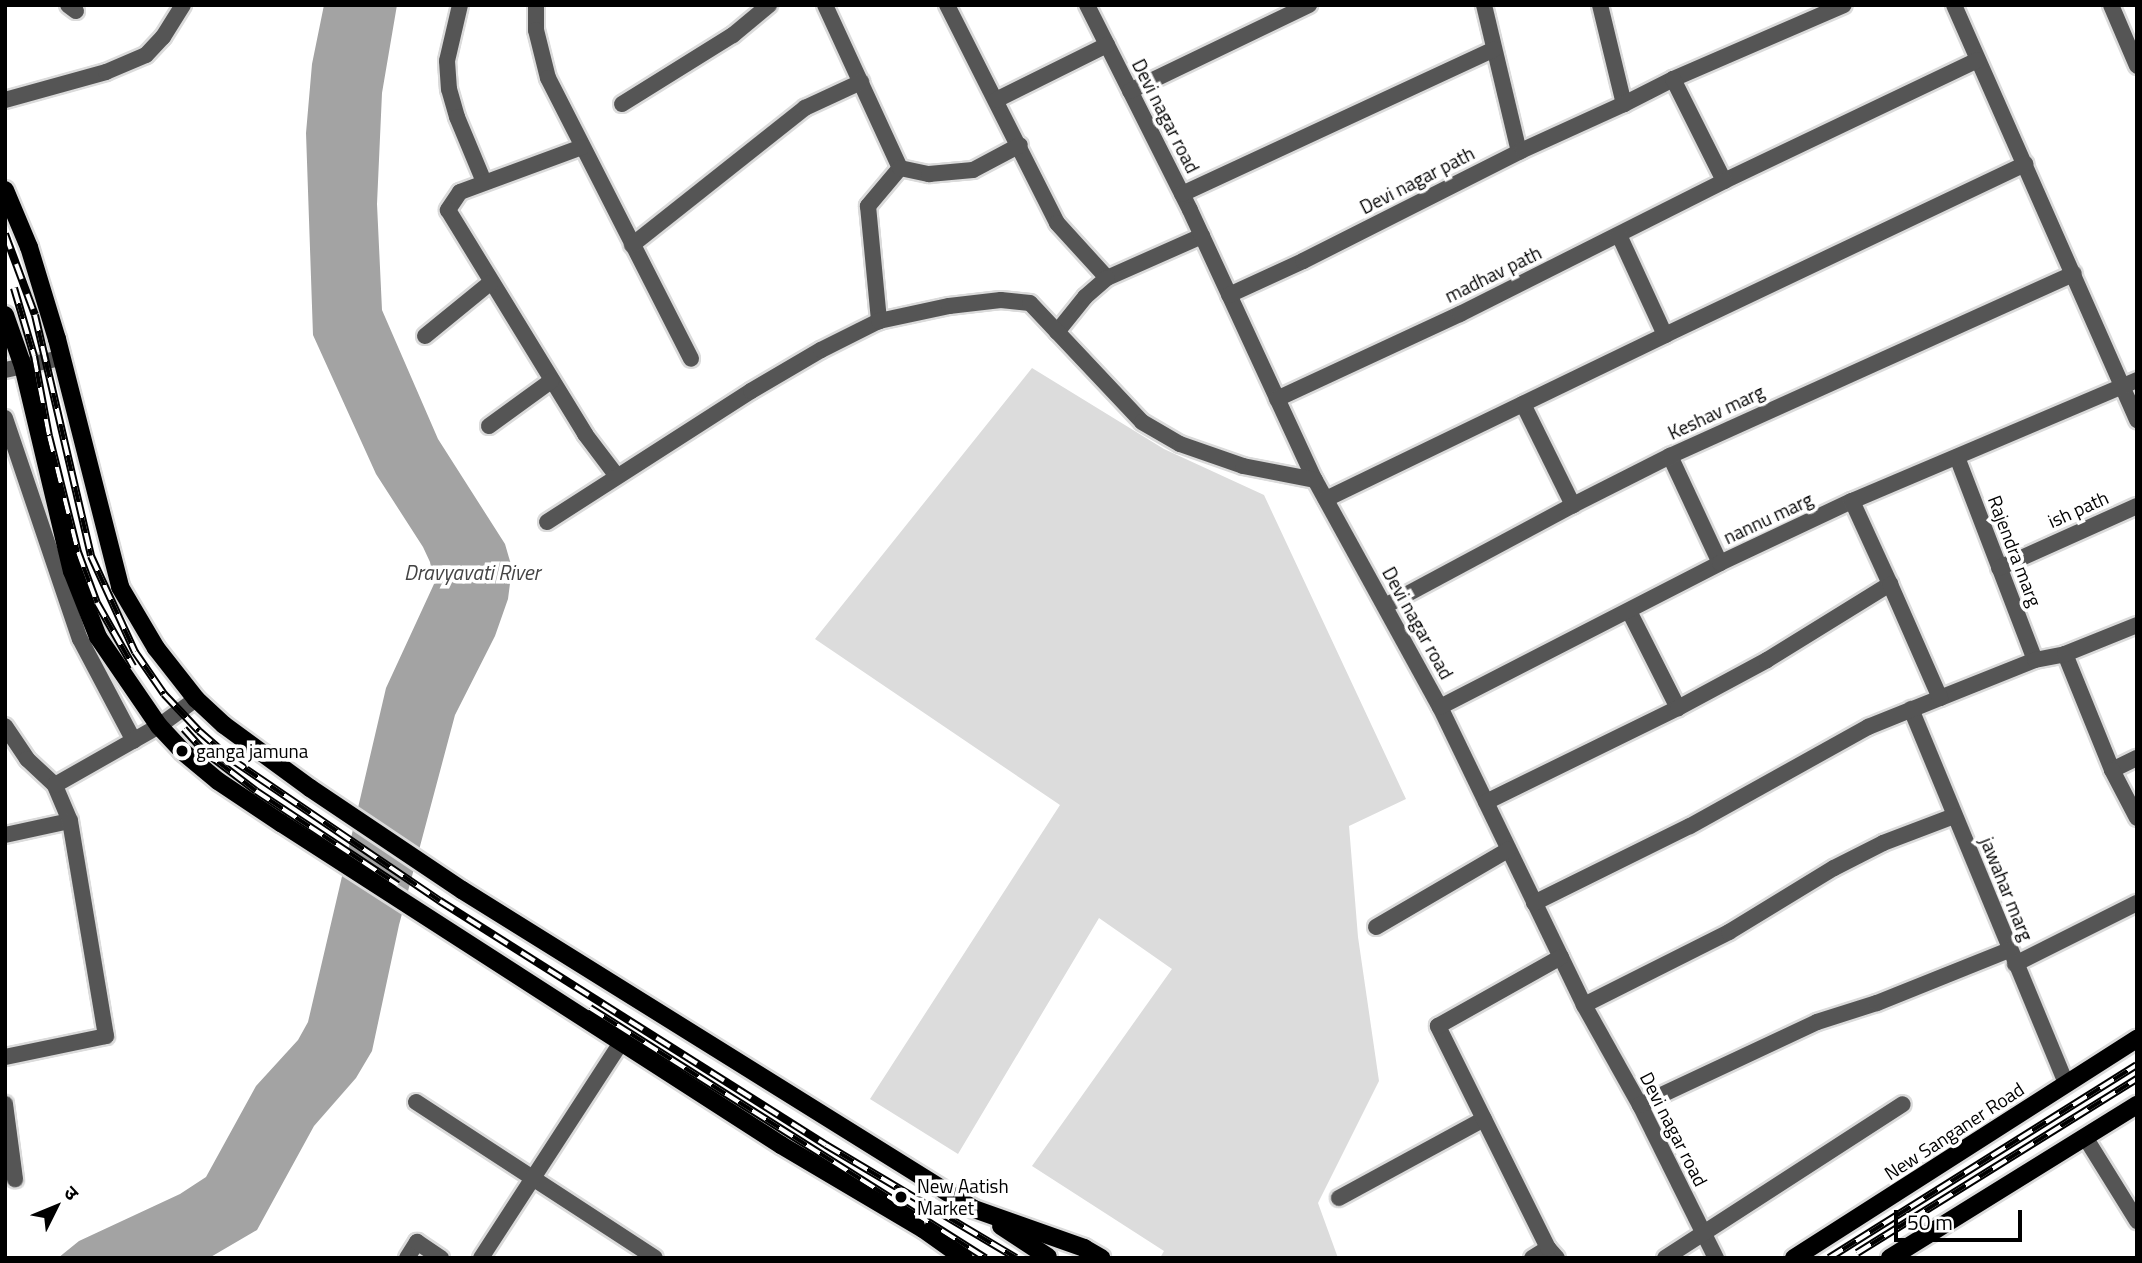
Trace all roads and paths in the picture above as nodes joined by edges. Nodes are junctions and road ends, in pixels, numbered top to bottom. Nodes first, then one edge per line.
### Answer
1 (183, 5) edge
2 (460, 5) edge
3 (536, 5) edge
4 (769, 5) edge
5 (825, 5) edge
6 (947, 5) edge
7 (1087, 5) edge
8 (1309, 5) edge
9 (1484, 5) edge
10 (1600, 5) edge
11 (1844, 5) edge
12 (1954, 5) edge
13 (2111, 5) edge
14 (1107, 45) junction
15 (1494, 49) junction
16 (1978, 60) junction
17 (2137, 66) edge
18 (1673, 79) junction
19 (861, 82) junction
20 (1130, 91) junction
21 (5, 100) edge
22 (996, 100) junction
23 (622, 104) dead end
24 (1624, 104) junction
25 (1020, 145) junction
26 (582, 147) junction
27 (1519, 152) junction
28 (2025, 164) junction
29 (900, 168) junction
30 (1724, 181) junction
31 (484, 182) junction
32 (5, 190) edge
33 (1182, 194) junction
34 (1619, 235) junction
35 (1202, 236) junction
36 (632, 244) junction
37 (2074, 274) junction
38 (1107, 278) junction
39 (490, 283) junction
40 (1229, 295) junction
41 (5, 315) edge
42 (879, 321) junction
43 (1057, 332) junction
44 (1665, 335) junction
45 (425, 336) dead end
46 (61, 358) junction
47 (691, 359) dead end
48 (23, 366) junction
49 (5, 370) edge
50 (551, 381) junction
51 (2129, 383) edge
52 (1277, 399) junction
53 (1522, 404) junction
54 (5, 418) edge
55 (2137, 420) edge
56 (489, 426) dead end
57 (1670, 456) junction
58 (1957, 457) junction
59 (617, 475) junction
60 (1315, 480) junction
61 (1326, 499) junction
62 (1852, 501) junction
63 (1573, 505) junction
64 (2137, 506) edge
65 (547, 522) dead end
66 (1720, 564) junction
67 (1999, 568) junction
68 (1890, 584) junction
69 (1385, 606) junction
70 (1629, 611) junction
71 (2137, 625) edge
72 (2065, 654) junction
73 (2035, 660) junction
74 (1940, 698) junction
75 (196, 699) junction
76 (1440, 706) junction
77 (1678, 708) junction
78 (1911, 709) junction
79 (5, 726) edge
80 (159, 726) junction
81 (134, 741) junction
82 (2137, 758) edge
83 (2112, 769) junction
84 (55, 785) junction
85 (1486, 802) junction
86 (1954, 816) junction
87 (2137, 817) edge
88 (70, 821) junction
89 (5, 835) edge
90 (1508, 850) junction
91 (1534, 903) junction
92 (2137, 903) edge
93 (1376, 927) dead end
94 (1561, 957) junction
95 (2012, 957) junction
96 (1584, 1005) junction
97 (2137, 1039) edge
98 (622, 1041) junction
99 (5, 1057) edge
100 (2066, 1084) junction
101 (416, 1102) dead end
102 (5, 1104) edge
103 (1903, 1104) dead end
104 (1640, 1105) junction
105 (2137, 1105) edge
106 (1485, 1119) junction
107 (2085, 1137) junction
108 (8, 1140) edge
109 (533, 1178) junction
110 (15, 1179) dead end
111 (1339, 1198) dead end
112 (974, 1209) junction
113 (2137, 1221) edge
114 (1703, 1236) junction
115 (1552, 1253) edge
116 (965, 1257) edge
117 (1048, 1257) edge
118 (407, 1258) edge
119 (441, 1258) edge
120 (481, 1258) edge
121 (655, 1258) edge
122 (1101, 1258) edge
123 (1532, 1258) edge
124 (1665, 1258) edge
125 (1716, 1258) edge
126 (1794, 1258) edge
127 (1890, 1258) edge

1 - 21 street
2 - 31 street
3 - 26 street
4 - 23 street
5 - 19 street
6 - 22 street
7 - 14 street, Devi nagar road
8 - 20 street
9 - 15 street
10 - 24 street
11 - 18 street, Devi nagar path
12 - 16 street
13 - 17 street
14 - 20 street, Devi nagar road
14 - 22 street
15 - 27 street
15 - 33 street
16 - 28 street
16 - 30 street, madhav path
18 - 24 street, Devi nagar path
18 - 30 street
19 - 29 street
19 - 36 street
20 - 33 street, Devi nagar road
22 - 25 street
24 - 27 street, Devi nagar path
25 - 29 street
25 - 38 street
26 - 31 street
26 - 36 street
27 - 40 street, Devi nagar path
28 - 37 street
28 - 44 street
29 - 42 street
30 - 34 street, madhav path
31 - 39 street
32 - 46 main road
33 - 35 street, Devi nagar road
34 - 44 street
34 - 52 street, madhav path
35 - 38 street
35 - 40 street, Devi nagar road
36 - 47 street
37 - 51 street
37 - 57 street, Keshav marg
38 - 43 street
39 - 45 street
39 - 50 street
40 - 52 street, Devi nagar road
41 - 48 main road
42 - 43 street
42 - 59 street
43 - 60 street
44 - 53 street
46 - 48 street
46 - 75 main road
48 - 49 street
48 - 80 main road
50 - 56 street
50 - 59 street
51 - 55 street
51 - 58 street, nannu marg
52 - 60 street, Devi nagar road
53 - 61 street
53 - 63 street
54 - 81 street
57 - 63 street, Keshav marg
57 - 66 street
58 - 62 street, nannu marg
58 - 67 street, Rajendra marg
59 - 65 street
60 - 61 street, Devi nagar road
61 - 69 street, Devi nagar road
62 - 66 street, nannu marg
62 - 68 street
63 - 69 street, Keshav marg
64 - 67 street, ish path
66 - 70 street, nannu marg
67 - 73 street, Rajendra marg
68 - 74 street
68 - 77 street
69 - 76 street, Devi nagar road
70 - 76 street, nannu marg
70 - 77 street
71 - 72 street
72 - 73 street
72 - 83 street
73 - 74 street
74 - 78 street
75 - 80 street
75 - 112 main road
76 - 85 street, Devi nagar road
77 - 85 street
78 - 86 street, jawahar marg
78 - 91 street
79 - 84 street
80 - 81 street
80 - 98 main road
81 - 84 street
82 - 83 street
83 - 87 street
84 - 88 street
85 - 90 street, Devi nagar road
86 - 95 street, jawahar marg
86 - 96 street
88 - 89 street
88 - 99 street
90 - 91 street, Devi nagar road
90 - 93 street
91 - 94 street, Devi nagar road
92 - 95 street
94 - 96 street, Devi nagar road
94 - 106 street
95 - 100 street, jawahar marg
95 - 104 street
96 - 104 street, Devi nagar road
97 - 100 main road, New Sanganer Road
98 - 109 street
98 - 116 main road
100 - 126 main road, New Sanganer Road
101 - 109 street
102 - 108 street
103 - 114 street
104 - 114 street, Devi nagar road
105 - 107 main road
106 - 111 street
106 - 115 street
107 - 113 street
107 - 127 main road
108 - 110 street
109 - 120 street
109 - 121 street
112 - 117 main road
112 - 122 main road
114 - 124 street
114 - 125 street, Devi nagar road
115 - 123 street
118 - 119 street

